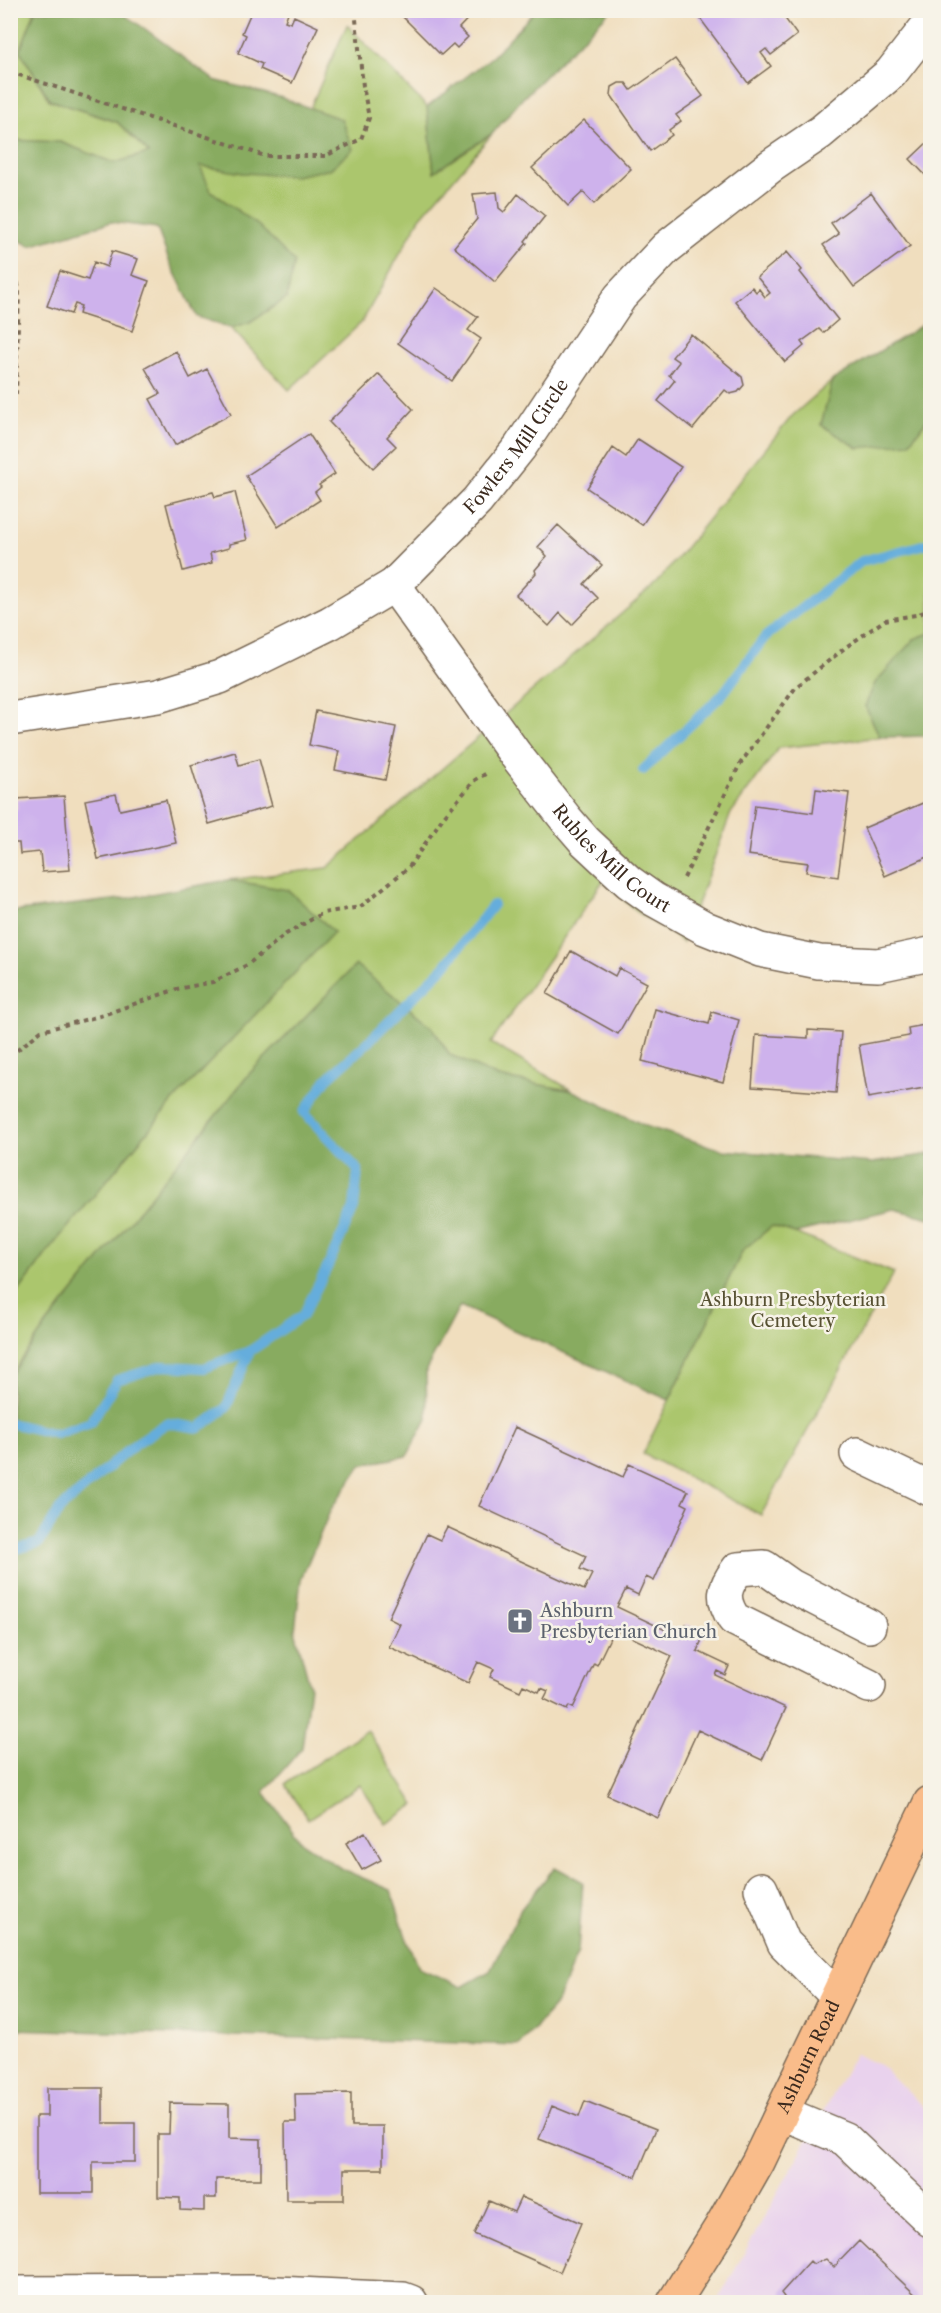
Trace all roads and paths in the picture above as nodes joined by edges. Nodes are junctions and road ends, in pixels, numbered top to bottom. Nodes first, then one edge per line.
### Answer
1 (355, 10) edge
2 (930, 23) edge
3 (10, 72) edge
4 (10, 238) edge
5 (16, 394) dead end
6 (394, 585) junction
7 (930, 610) edge
8 (10, 719) edge
9 (515, 754) junction
10 (669, 907) junction
11 (930, 954) edge
12 (10, 1056) edge
13 (857, 1454) dead end
14 (930, 1489) edge
15 (868, 1626) dead end
16 (869, 1686) dead end
17 (930, 1803) edge
18 (761, 1889) dead end
19 (837, 1996) junction
20 (783, 2113) junction
21 (930, 2220) edge
22 (10, 2293) edge
23 (411, 2302) edge
24 (674, 2302) edge

1 - 3 path
2 - 6 street, Fowlers Mill Circle
4 - 5 path
6 - 8 street, Fowlers Mill Circle
6 - 9 street, Rubles Mill Court
7 - 10 path
9 - 10 street, Rubles Mill Court
9 - 12 path
10 - 11 street, Rubles Mill Court
13 - 14 street
15 - 16 street
17 - 19 main road, Ashburn Road
18 - 19 street
19 - 20 main road, Ashburn Road
20 - 21 street
20 - 24 main road, Ashburn Road
22 - 23 street

